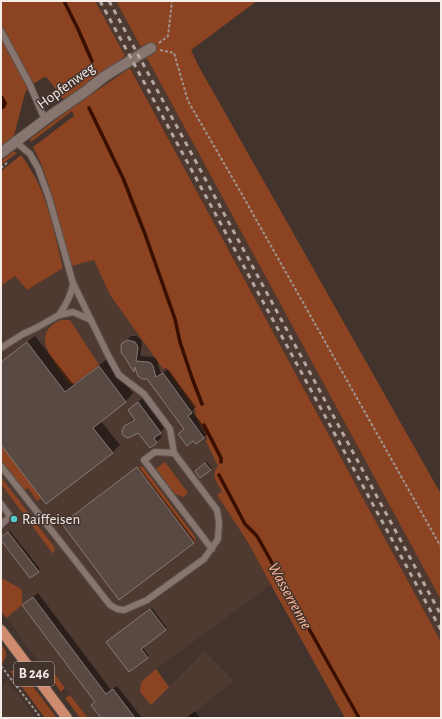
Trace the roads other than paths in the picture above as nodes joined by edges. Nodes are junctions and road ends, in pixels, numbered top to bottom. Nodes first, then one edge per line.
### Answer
1 (1, 31) edge
2 (151, 48) road end
3 (45, 120) junction
4 (16, 142) junction
5 (1, 153) edge
6 (73, 283) junction
7 (59, 315) junction
8 (91, 320) junction
9 (1, 348) edge
10 (174, 453) junction
11 (1, 466) edge
12 (1, 504) edge
13 (1, 525) edge
14 (212, 549) junction
15 (1, 630) edge
16 (68, 718) edge

1 - 3 lane
2 - 3 street, Hopfenweg
3 - 4 street, Hopfenweg
4 - 5 street, Hopfenweg
4 - 6 lane
6 - 7 lane
6 - 8 lane
7 - 8 lane
7 - 9 lane
8 - 10 lane
10 - 14 lane
10 - 14 lane
11 - 14 lane
12 - 13 lane
15 - 16 main road, B 246

